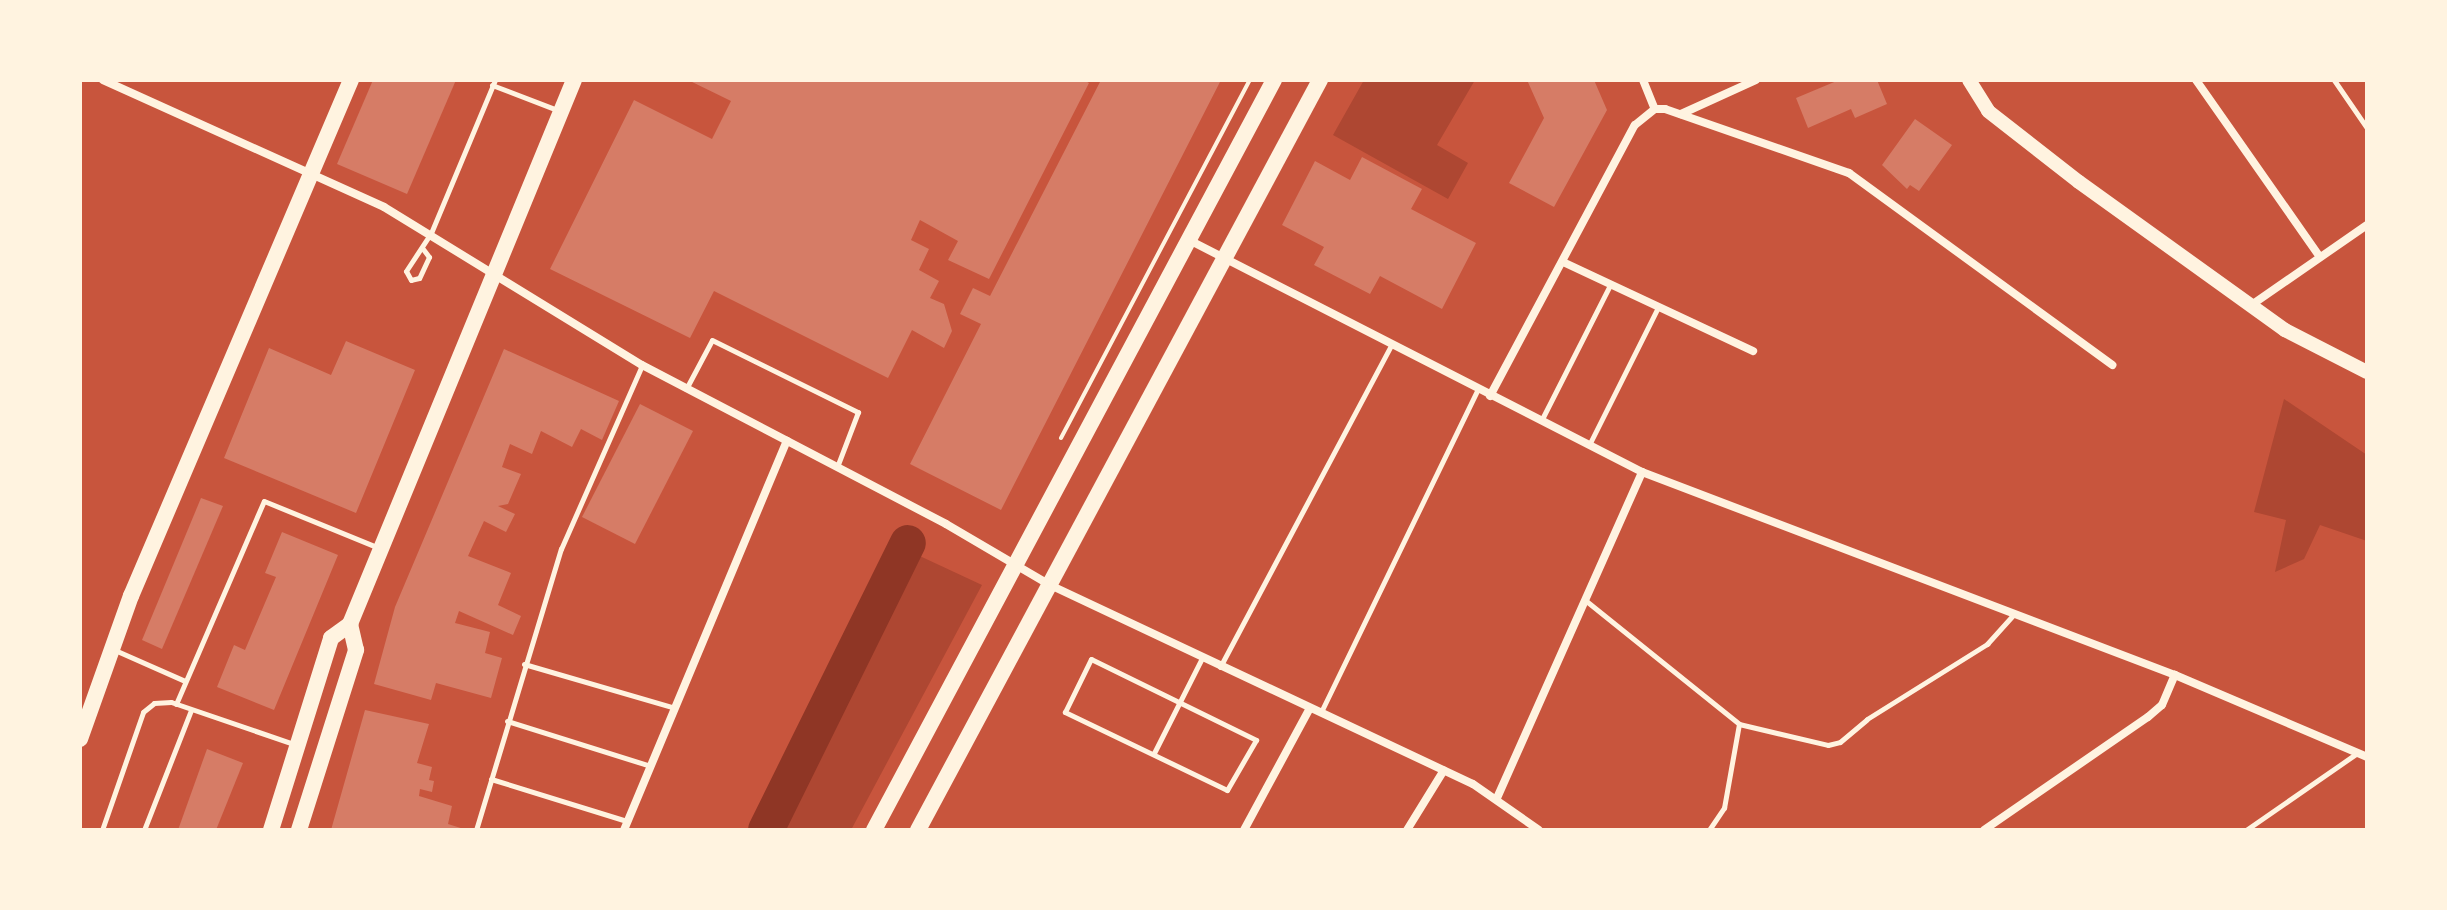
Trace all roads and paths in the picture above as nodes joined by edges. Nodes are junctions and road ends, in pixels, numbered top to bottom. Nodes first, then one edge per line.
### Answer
1 (103, 80) edge
2 (351, 80) edge
3 (574, 80) edge
4 (1274, 80) edge
5 (1320, 80) edge
6 (1643, 80) edge
7 (1756, 80) edge
8 (1969, 80) edge
9 (2196, 80) edge
10 (2334, 80) edge
11 (493, 83) edge
12 (1655, 109) junction
13 (561, 111) junction
14 (1681, 114) junction
15 (2367, 128) edge
16 (314, 173) junction
17 (2367, 225) edge
18 (431, 233) junction
19 (1189, 240) junction
20 (423, 249) junction
21 (2320, 257) junction
22 (1225, 258) junction
23 (1563, 262) junction
24 (492, 276) junction
25 (1610, 284) junction
26 (1658, 306) junction
27 (2249, 306) junction
28 (1392, 344) junction
29 (1753, 351) dead end
30 (642, 365) junction
31 (2112, 365) dead end
32 (2367, 372) edge
33 (686, 389) junction
34 (1478, 389) junction
35 (1490, 396) junction
36 (1541, 421) junction
37 (787, 441) junction
38 (1588, 445) junction
39 (837, 467) junction
40 (1642, 472) junction
41 (379, 547) junction
42 (1017, 564) junction
43 (1050, 585) junction
44 (1585, 600) junction
45 (2014, 614) junction
46 (350, 624) junction
47 (112, 649) junction
48 (1202, 658) junction
49 (524, 664) junction
50 (1220, 667) junction
51 (2175, 675) junction
52 (185, 681) junction
53 (1180, 702) junction
54 (176, 704) junction
55 (675, 708) junction
56 (191, 710) junction
57 (1309, 710) junction
58 (1320, 715) junction
59 (507, 721) junction
60 (1739, 724) junction
61 (80, 739) edge
62 (295, 744) junction
63 (1154, 753) junction
64 (2357, 753) junction
65 (2367, 757) edge
66 (651, 766) junction
67 (1444, 770) junction
68 (490, 779) junction
69 (1497, 798) junction
70 (626, 826) edge
71 (102, 830) edge
72 (144, 830) edge
73 (271, 830) edge
74 (299, 830) edge
75 (476, 830) edge
76 (874, 830) edge
77 (918, 830) edge
78 (1244, 830) edge
79 (1407, 830) edge
80 (1539, 830) edge
81 (1709, 830) edge
82 (1984, 830) edge
83 (2246, 830) edge

1 - 16 street
2 - 16 main road
3 - 13 main road
4 - 19 main road
5 - 22 main road
6 - 12 street
7 - 14 street
8 - 27 street
9 - 21 street
10 - 15 lane
11 - 13 lane
11 - 18 lane
12 - 14 street
12 - 23 street
13 - 24 main road
14 - 31 street
16 - 18 street
16 - 47 main road
17 - 21 street
18 - 20 lane
18 - 24 street
19 - 22 street
19 - 42 main road
20 - 20 lane
21 - 27 street
22 - 28 street
22 - 43 main road
23 - 25 street
23 - 35 street
24 - 30 street
24 - 41 main road
25 - 26 street
25 - 36 lane
26 - 29 street
26 - 38 lane
27 - 32 street
28 - 34 street
28 - 50 lane
30 - 33 street
30 - 49 lane
33 - 37 street
33 - 39 lane
34 - 35 street
34 - 58 lane
35 - 36 street
36 - 38 street
37 - 39 street
37 - 55 street
38 - 40 street
39 - 42 street
40 - 44 street
40 - 45 street
41 - 46 main road
41 - 52 lane
42 - 43 street
42 - 76 main road
43 - 48 street
43 - 77 main road
44 - 60 lane
44 - 69 street
45 - 51 street
45 - 60 lane
46 - 62 main road
46 - 74 main road
47 - 52 lane
47 - 61 main road
48 - 50 street
48 - 53 lane
49 - 55 lane
49 - 59 lane
50 - 57 street
51 - 64 street
51 - 82 street
52 - 54 lane
53 - 63 lane
53 - 63 lane
53 - 63 lane
54 - 56 lane
54 - 71 lane
55 - 66 street
56 - 62 lane
56 - 72 lane
57 - 58 street
57 - 78 street
58 - 67 street
59 - 66 lane
59 - 68 lane
60 - 81 lane
62 - 73 main road
64 - 65 street
64 - 83 lane
66 - 70 street
67 - 69 street
67 - 79 street
68 - 70 lane
68 - 75 lane
69 - 80 street

